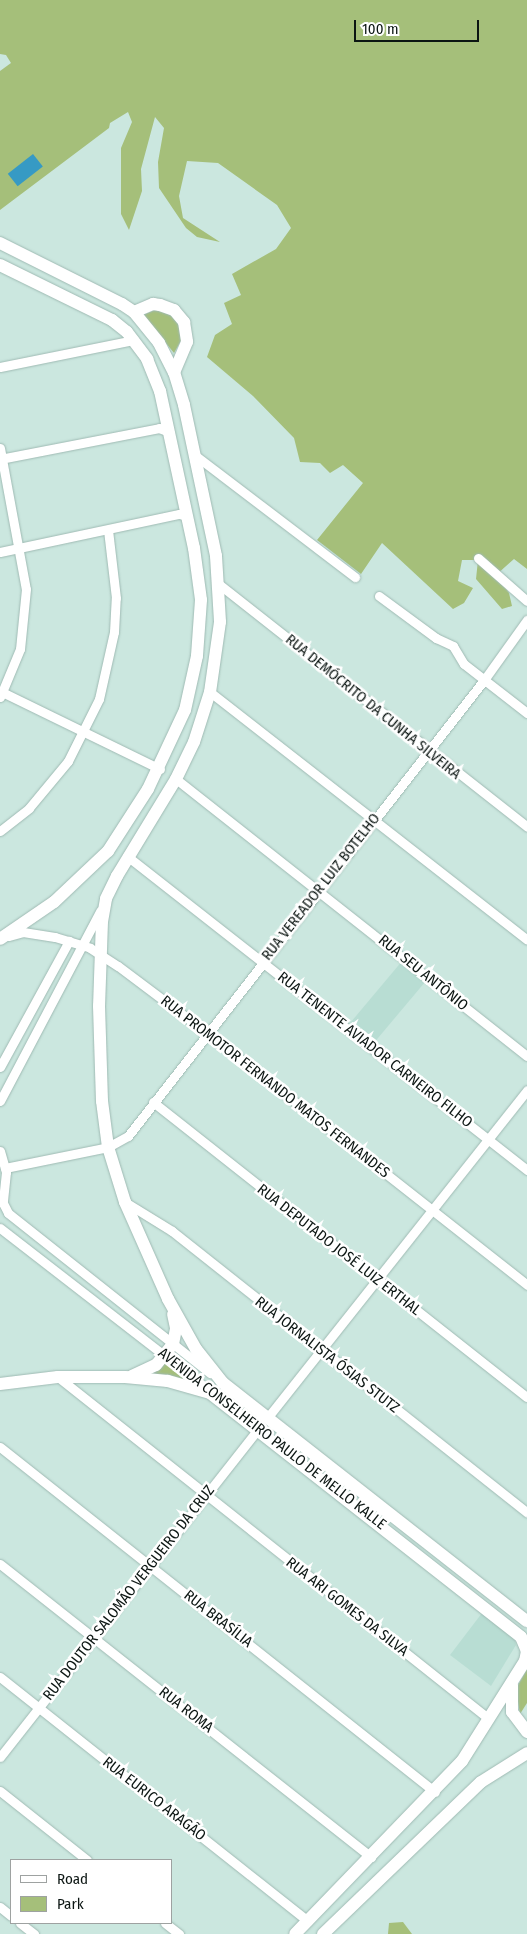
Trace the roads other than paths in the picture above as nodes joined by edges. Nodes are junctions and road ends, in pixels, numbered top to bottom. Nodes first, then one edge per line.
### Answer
1 (0, 242) edge
2 (0, 265) edge
3 (134, 312) junction
4 (134, 340) junction
5 (0, 367) edge
6 (174, 372) junction
7 (167, 431) junction
8 (0, 448) edge
9 (196, 456) junction
10 (1, 459) edge
11 (187, 516) junction
12 (108, 530) junction
13 (20, 548) junction
14 (0, 552) edge
15 (478, 558) dead end
16 (355, 577) dead end
17 (220, 585) junction
18 (379, 596) dead end
19 (527, 602) edge
20 (527, 620) edge
21 (484, 680) junction
22 (210, 692) junction
23 (1, 693) edge
24 (527, 713) edge
25 (85, 733) junction
26 (428, 751) junction
27 (160, 769) junction
28 (176, 779) junction
29 (374, 820) junction
30 (527, 828) edge
31 (0, 832) edge
32 (127, 856) junction
33 (318, 890) junction
34 (106, 900) junction
35 (2, 938) edge
36 (527, 940) edge
37 (69, 941) junction
38 (83, 946) junction
39 (100, 955) junction
40 (262, 962) junction
41 (206, 1032) junction
42 (527, 1056) edge
43 (0, 1067) edge
44 (527, 1090) edge
45 (0, 1101) edge
46 (153, 1102) junction
47 (488, 1138) junction
48 (108, 1147) junction
49 (0, 1151) edge
50 (5, 1168) junction
51 (527, 1170) edge
52 (124, 1202) junction
53 (432, 1210) junction
54 (0, 1228) edge
55 (376, 1280) junction
56 (527, 1286) edge
57 (168, 1300) junction
58 (169, 1349) junction
59 (320, 1350) junction
60 (58, 1377) junction
61 (125, 1377) junction
62 (223, 1383) junction
63 (0, 1384) edge
64 (527, 1396) edge
65 (222, 1400) junction
66 (268, 1417) junction
67 (258, 1430) junction
68 (0, 1447) edge
69 (205, 1497) junction
70 (527, 1512) edge
71 (0, 1564) edge
72 (150, 1566) junction
73 (527, 1621) edge
74 (94, 1637) junction
75 (526, 1661) edge
76 (0, 1678) edge
77 (514, 1678) junction
78 (38, 1708) junction
79 (488, 1718) junction
80 (527, 1732) edge
81 (527, 1753) edge
82 (0, 1757) edge
83 (0, 1791) edge
84 (435, 1792) junction
85 (371, 1857) junction
86 (86, 1859) edge
87 (308, 1921) junction
88 (21, 1924) edge
89 (166, 1924) edge
90 (34, 1934) edge
91 (180, 1934) edge
92 (295, 1934) edge
93 (323, 1934) edge

1 - 3 main road
2 - 4 main road
3 - 4 main road
3 - 6 main road
3 - 6 main road
4 - 5 street
4 - 7 main road
6 - 9 main road
7 - 10 street
7 - 11 main road
8 - 10 street
9 - 16 street
9 - 17 main road
10 - 13 street
11 - 12 street
11 - 27 main road
12 - 13 street
12 - 25 street
13 - 14 street
13 - 23 street
15 - 19 street
17 - 22 main road
17 - 26 street, RUA DEMÓCRITO DA CUNHA SILVEIRA
18 - 21 street
20 - 21 street, RUA VEREADOR LUIZ BOTELHO
21 - 24 street
21 - 26 street, RUA VEREADOR LUIZ BOTELHO
22 - 28 main road
22 - 29 street
23 - 25 street
25 - 27 street
25 - 31 street
26 - 29 street, RUA VEREADOR LUIZ BOTELHO
26 - 30 street, RUA DEMÓCRITO DA CUNHA SILVEIRA
27 - 35 main road
28 - 32 main road
28 - 33 street, RUA SEU ANTÔNIO
29 - 33 street, RUA VEREADOR LUIZ BOTELHO
29 - 36 street
32 - 34 main road
32 - 40 street, RUA TENENTE AVIADOR CARNEIRO FILHO
33 - 40 street, RUA VEREADOR LUIZ BOTELHO
33 - 42 street, RUA SEU ANTÔNIO
34 - 38 street
34 - 39 main road
35 - 37 street, RUA PROMOTOR FERNANDO MATOS FERNANDES
37 - 38 street, RUA PROMOTOR FERNANDO MATOS FERNANDES
37 - 43 street
38 - 39 street, RUA PROMOTOR FERNANDO MATOS FERNANDES
38 - 45 street
39 - 41 street, RUA PROMOTOR FERNANDO MATOS FERNANDES
39 - 48 main road
40 - 41 street, RUA VEREADOR LUIZ BOTELHO
40 - 47 street, RUA TENENTE AVIADOR CARNEIRO FILHO
41 - 46 street, RUA VEREADOR LUIZ BOTELHO
41 - 53 street, RUA PROMOTOR FERNANDO MATOS FERNANDES
44 - 47 street
46 - 48 street, RUA VEREADOR LUIZ BOTELHO
46 - 55 street, RUA DEPUTADO JOSÉ LUIZ ERTHAL
47 - 51 street, RUA TENENTE AVIADOR CARNEIRO FILHO
47 - 53 street
48 - 50 street, RUA VEREADOR LUIZ BOTELHO
48 - 52 main road
49 - 50 street
50 - 58 street, AVENIDA CONSELHEIRO PAULO DE MELLO KALLE
52 - 57 main road
52 - 59 street, RUA JORNALISTA ÓSIAS STUTZ
53 - 55 street
53 - 56 street, RUA PROMOTOR FERNANDO MATOS FERNANDES
54 - 58 street, AVENIDA CONSELHEIRO PAULO DE MELLO KALLE
55 - 59 street
55 - 64 street, RUA DEPUTADO JOSÉ LUIZ ERTHAL
57 - 58 main road
57 - 62 main road
58 - 61 main road
58 - 62 street, AVENIDA CONSELHEIRO PAULO DE MELLO KALLE
58 - 65 street, AVENIDA CONSELHEIRO PAULO DE MELLO KALLE
59 - 66 street
59 - 70 street, RUA JORNALISTA ÓSIAS STUTZ
60 - 61 main road
60 - 63 main road
60 - 69 street, RUA ARI GOMES DA SILVA
61 - 65 main road
62 - 66 main road, AVENIDA CONSELHEIRO PAULO DE MELLO KALLE
65 - 67 main road, AVENIDA CONSELHEIRO PAULO DE MELLO KALLE
66 - 73 main road, AVENIDA CONSELHEIRO PAULO DE MELLO KALLE
67 - 69 street, RUA DOUTOR SALOMÃO VERGUEIRO DA CRUZ
67 - 75 main road, AVENIDA CONSELHEIRO PAULO DE MELLO KALLE
68 - 72 street, RUA BRASÍLIA
69 - 72 street, RUA DOUTOR SALOMÃO VERGUEIRO DA CRUZ
69 - 79 street, RUA ARI GOMES DA SILVA
71 - 74 street, RUA ROMA
72 - 74 street, RUA DOUTOR SALOMÃO VERGUEIRO DA CRUZ
72 - 84 street, RUA BRASÍLIA
74 - 78 street, RUA DOUTOR SALOMÃO VERGUEIRO DA CRUZ
74 - 85 street, RUA ROMA
75 - 77 main road
76 - 78 street, RUA EURICO ARAGÃO
77 - 79 main road
77 - 80 main road
78 - 82 street, RUA DOUTOR SALOMÃO VERGUEIRO DA CRUZ
78 - 87 street, RUA EURICO ARAGÃO
79 - 84 main road
81 - 93 main road
83 - 86 street
84 - 85 main road
85 - 87 main road
87 - 92 main road
88 - 90 street
89 - 91 street

